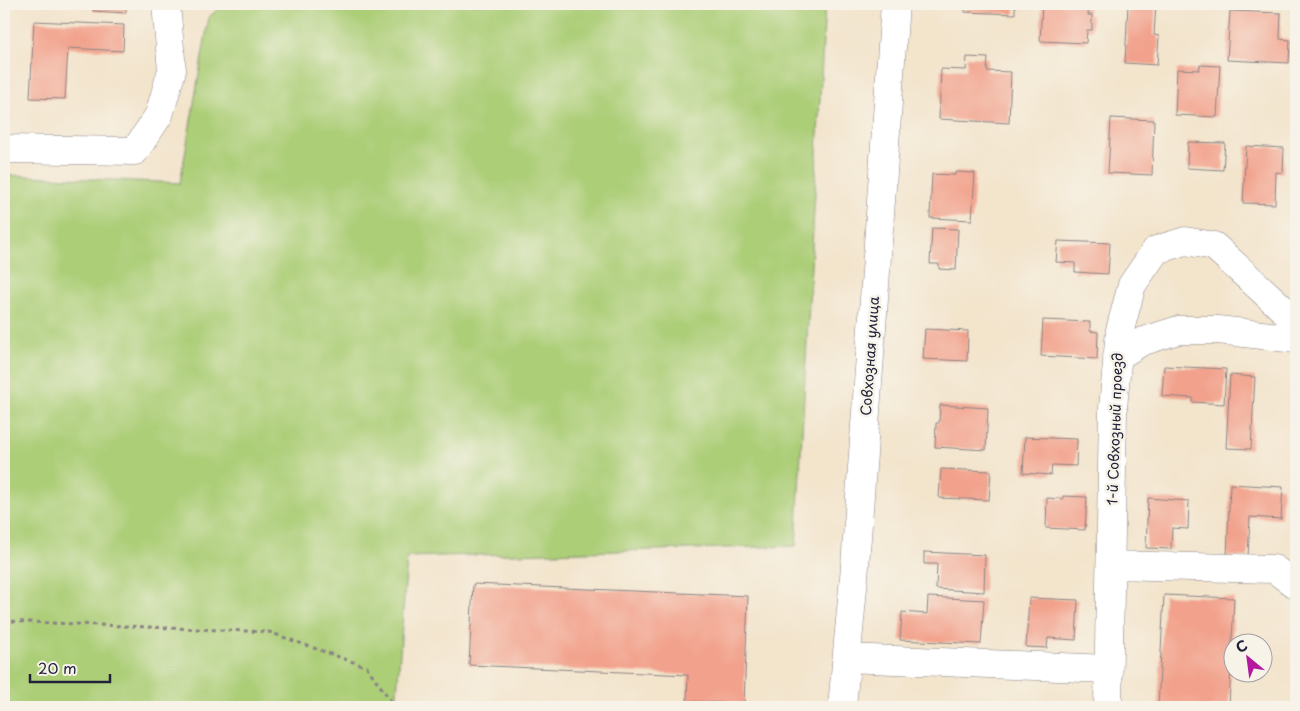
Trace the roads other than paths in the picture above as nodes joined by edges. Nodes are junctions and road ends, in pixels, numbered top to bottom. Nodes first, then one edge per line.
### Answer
1 (166, 4) edge
2 (895, 4) edge
3 (4, 149) edge
4 (1296, 321) edge
5 (1296, 339) edge
6 (1117, 357) junction
7 (1111, 565) junction
8 (1296, 584) edge
9 (847, 658) junction
10 (1108, 669) junction
11 (842, 707) edge
12 (1108, 707) edge

1 - 3 street
2 - 9 street, Совхозная улица
4 - 6 street, 1-й Совхозный проезд
5 - 6 street
6 - 7 street, 1-й Совхозный проезд
7 - 8 street
7 - 10 street, 1-й Совхозный проезд
9 - 10 street
9 - 11 street, Совхозная улица
10 - 12 street, 1-й Совхозный проезд

